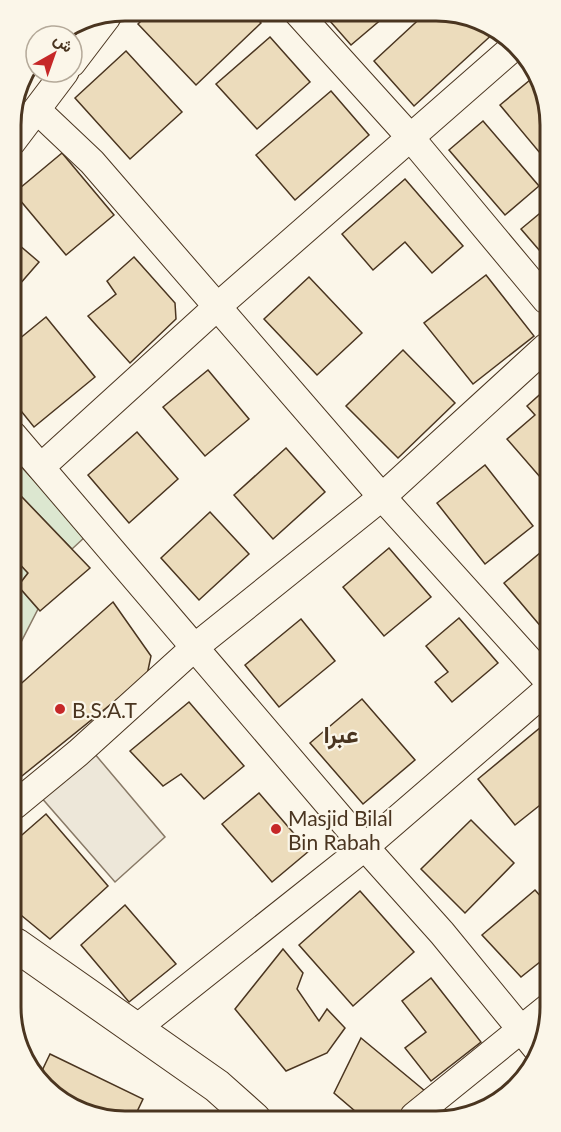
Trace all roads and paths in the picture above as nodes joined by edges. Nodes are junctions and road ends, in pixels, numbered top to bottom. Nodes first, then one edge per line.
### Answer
1 (305, 21) edge
2 (102, 24) edge
3 (84, 47) edge
4 (509, 51) edge
5 (56, 84) edge
6 (37, 110) junction
7 (21, 130) edge
8 (410, 137) junction
9 (540, 293) edge
10 (218, 306) junction
11 (540, 352) edge
12 (21, 444) edge
13 (41, 467) junction
14 (382, 497) junction
15 (195, 647) junction
16 (540, 672) edge
17 (540, 696) edge
18 (21, 800) edge
19 (365, 847) junction
20 (21, 949) edge
21 (538, 1025) edge
22 (137, 1028) junction
23 (530, 1039) edge
24 (245, 1111) edge
25 (422, 1111) edge

1 - 8 street
2 - 3 street
4 - 8 street
5 - 6 street
6 - 7 street
6 - 10 street
8 - 9 street
8 - 10 street
10 - 13 street
10 - 14 street
11 - 14 street
12 - 13 street
13 - 15 street
14 - 15 street
14 - 16 street
15 - 18 street
15 - 19 street
17 - 19 street
19 - 22 street
19 - 23 street
20 - 22 main road
21 - 23 street
22 - 24 main road
23 - 25 street

